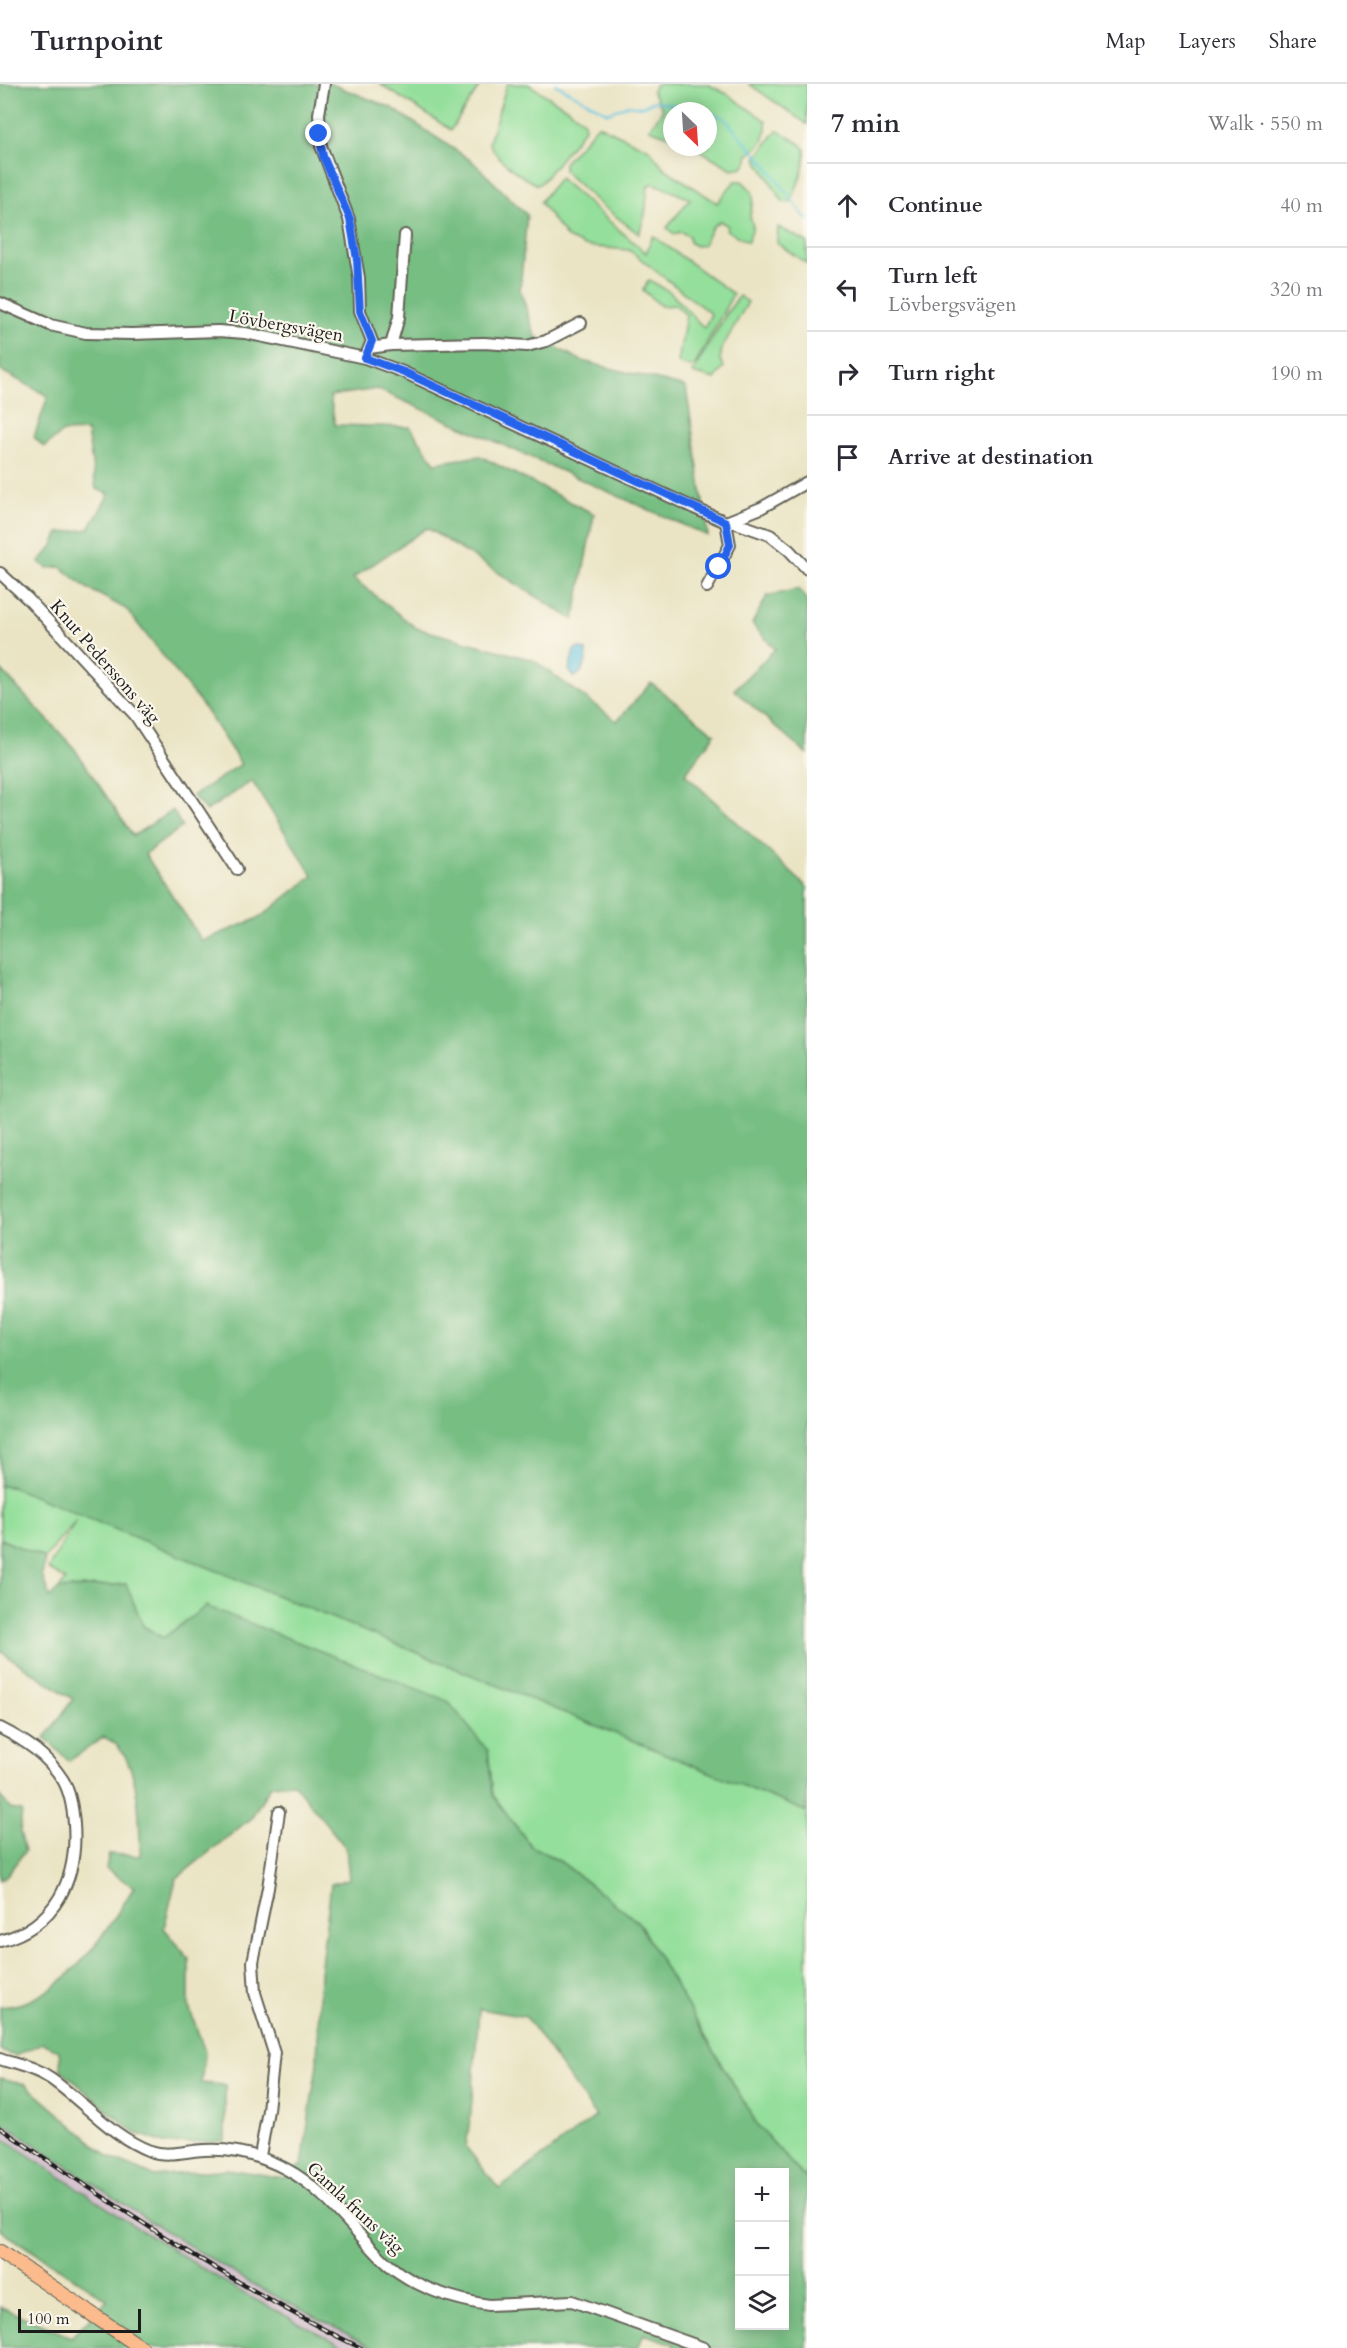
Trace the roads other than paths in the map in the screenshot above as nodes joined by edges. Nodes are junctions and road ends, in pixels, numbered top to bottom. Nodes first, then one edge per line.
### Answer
1 (324, 84) edge
2 (405, 235) dead end
3 (0, 303) edge
4 (581, 323) dead end
5 (391, 345) junction
6 (367, 353) junction
7 (807, 482) edge
8 (726, 522) junction
9 (807, 569) edge
10 (0, 573) edge
11 (706, 587) dead end
12 (237, 868) dead end
13 (0, 1728) edge
14 (279, 1812) dead end
15 (0, 1941) edge
16 (0, 2059) edge
17 (260, 2156) junction
18 (0, 2252) edge
19 (142, 2348) edge
20 (704, 2348) edge

1 - 6 street
2 - 5 street
3 - 6 street, Lövbergsvägen
4 - 5 street
5 - 6 street
6 - 8 street, Lövbergsvägen
7 - 8 street
8 - 9 street, Lövbergsvägen
8 - 11 street
10 - 12 street, Knut Pederssons väg
13 - 15 street
14 - 17 street
16 - 17 street, Gamla fruns väg
17 - 20 street, Gamla fruns väg
18 - 19 main road

